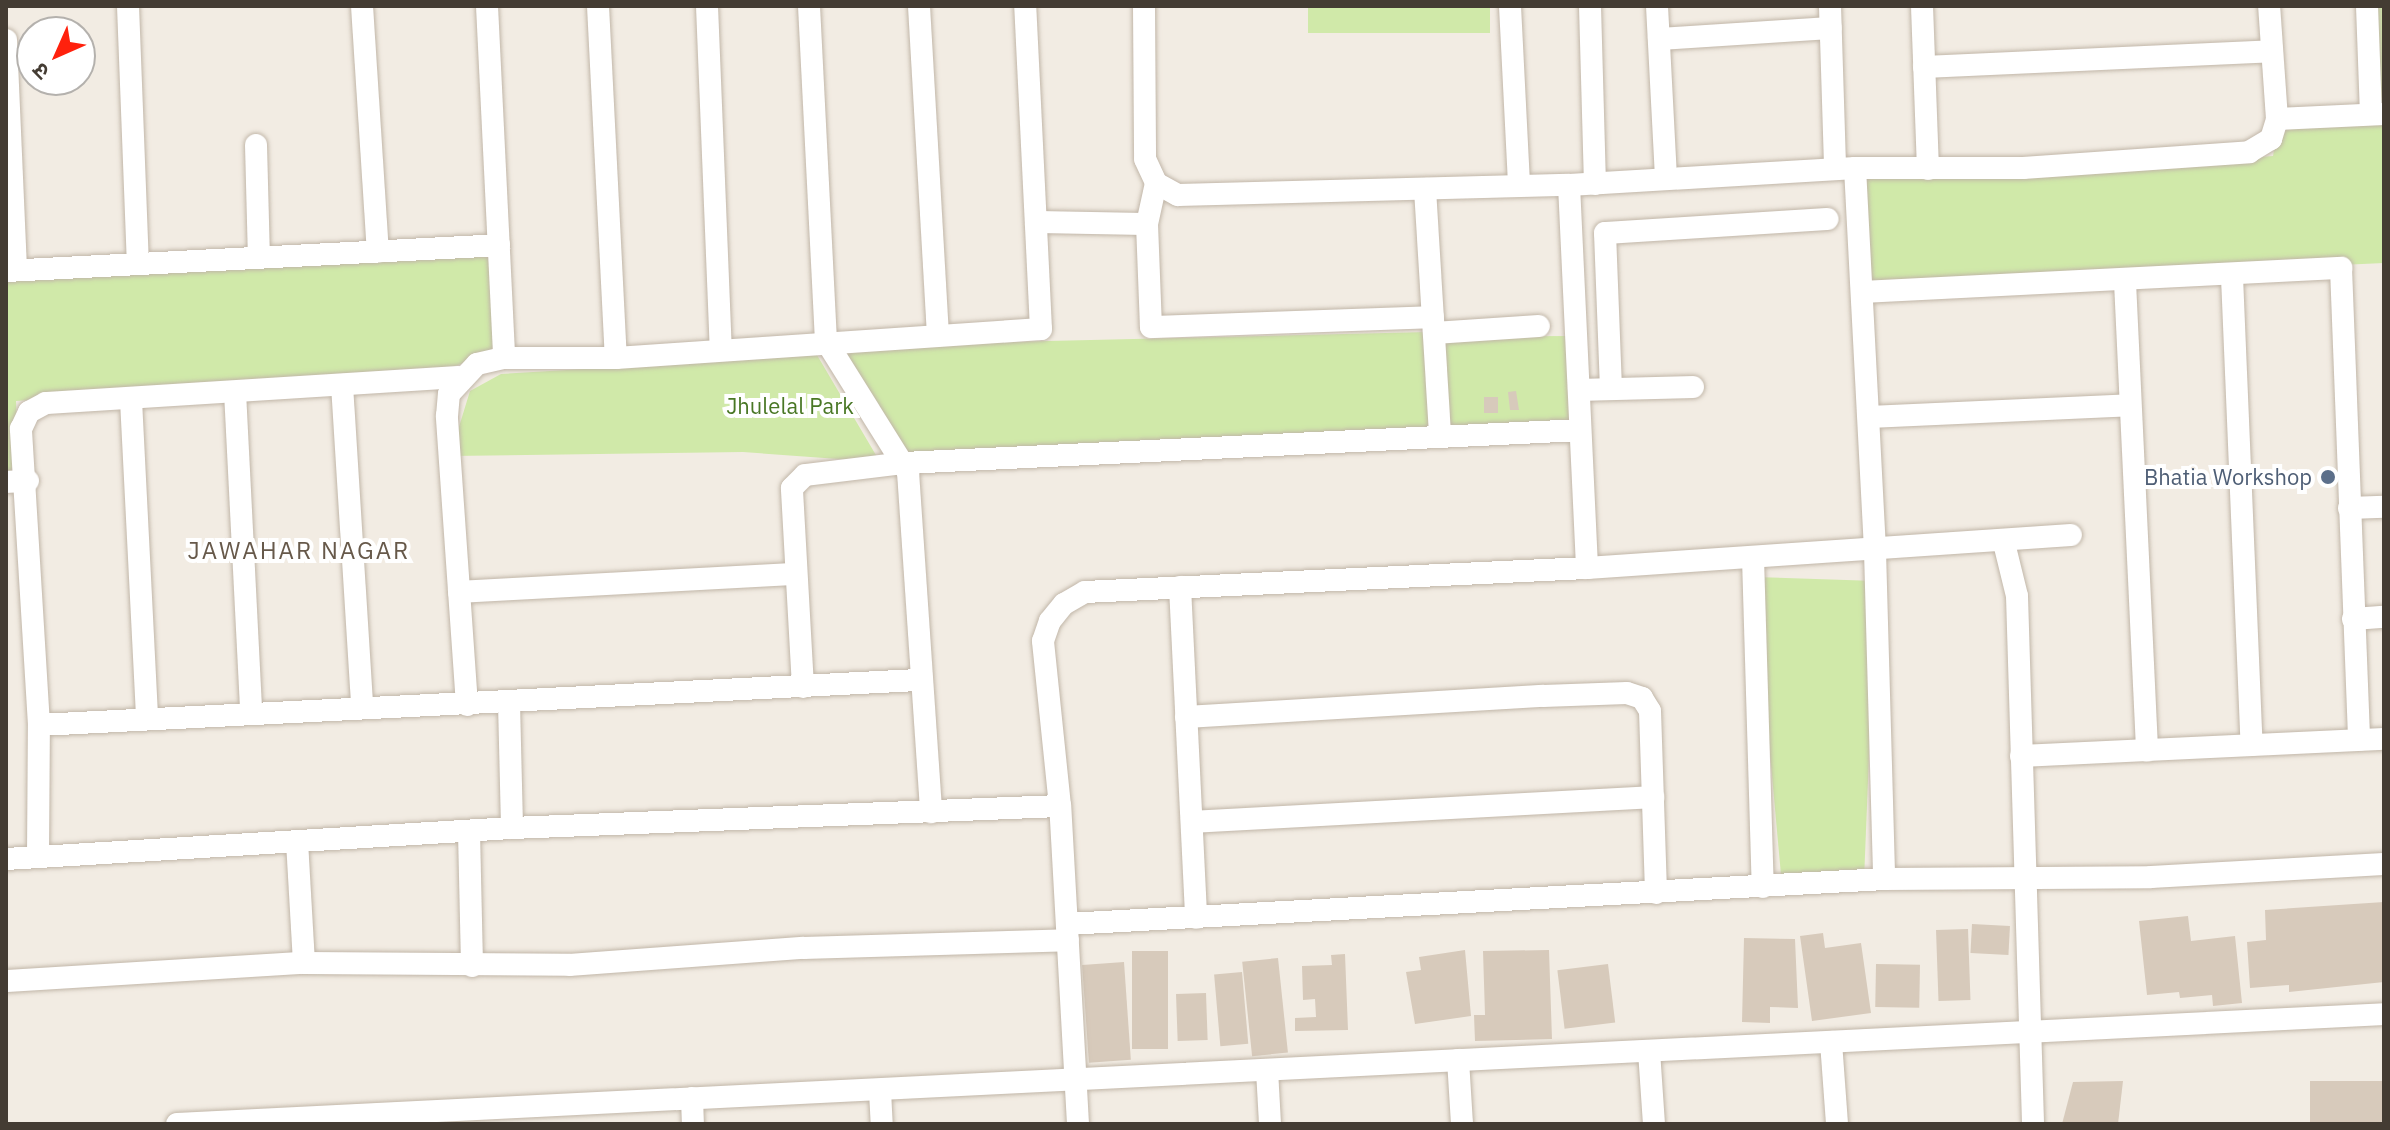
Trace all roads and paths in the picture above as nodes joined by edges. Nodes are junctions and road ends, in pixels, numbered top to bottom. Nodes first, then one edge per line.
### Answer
1 (128, 6) edge
2 (362, 6) edge
3 (487, 6) edge
4 (598, 6) edge
5 (707, 6) edge
6 (809, 6) edge
7 (919, 6) edge
8 (1025, 6) edge
9 (1144, 6) edge
10 (1510, 6) edge
11 (1590, 6) edge
12 (1657, 6) edge
13 (1922, 6) edge
14 (2269, 6) edge
15 (2367, 6) edge
16 (1830, 17) edge
17 (1659, 39) junction
18 (6, 40) edge
19 (2272, 51) junction
20 (1924, 67) junction
21 (2378, 113) edge
22 (2277, 119) junction
23 (256, 145) dead end
24 (1845, 168) junction
25 (1928, 169) junction
26 (1666, 179) junction
27 (1156, 183) junction
28 (1595, 184) junction
29 (1569, 185) junction
30 (1519, 186) junction
31 (1425, 189) junction
32 (1828, 219) dead end
33 (1036, 222) junction
34 (1147, 224) junction
35 (499, 245) junction
36 (378, 251) junction
37 (259, 256) junction
38 (138, 264) junction
39 (11, 271) edge
40 (2232, 277) junction
41 (2125, 282) junction
42 (1863, 292) junction
43 (1433, 325) junction
44 (1539, 326) dead end
45 (938, 335) junction
46 (826, 341) junction
47 (721, 350) junction
48 (504, 358) junction
49 (616, 358) junction
50 (459, 377) junction
51 (342, 385) junction
52 (1693, 387) dead end
53 (1611, 389) junction
54 (1579, 390) junction
55 (235, 392) junction
56 (131, 400) junction
57 (2130, 405) junction
58 (1869, 417) junction
59 (1580, 430) junction
60 (1440, 436) junction
61 (904, 463) junction
62 (17, 481) edge
63 (2384, 507) edge
64 (2349, 508) junction
65 (2071, 535) dead end
66 (2004, 543) junction
67 (1875, 551) junction
68 (1753, 558) junction
69 (1587, 568) junction
70 (796, 574) junction
71 (1180, 587) junction
72 (459, 592) junction
73 (2384, 617) edge
74 (2353, 619) junction
75 (919, 680) junction
76 (803, 687) junction
77 (509, 703) junction
78 (467, 705) junction
79 (362, 707) junction
80 (251, 713) junction
81 (1186, 717) junction
82 (147, 719) junction
83 (39, 725) junction
84 (2384, 739) edge
85 (2359, 740) junction
86 (2252, 745) junction
87 (2147, 750) junction
88 (2021, 756) junction
89 (1653, 797) junction
90 (1060, 806) junction
91 (931, 812) junction
92 (1192, 822) junction
93 (512, 828) junction
94 (469, 832) junction
95 (297, 841) junction
96 (38, 856) junction
97 (6, 859) edge
98 (2384, 864) edge
99 (1884, 879) junction
100 (2024, 879) junction
101 (1763, 887) junction
102 (1656, 893) junction
103 (1196, 918) junction
104 (1067, 932) junction
105 (304, 963) junction
106 (472, 966) junction
107 (6, 981) edge
108 (2384, 1014) edge
109 (2029, 1032) junction
110 (1831, 1042) junction
111 (1649, 1051) junction
112 (1458, 1060) junction
113 (1267, 1070) junction
114 (1076, 1079) junction
115 (880, 1091) junction
116 (692, 1098) junction
117 (177, 1124) edge
118 (693, 1124) edge
119 (882, 1124) edge
120 (1078, 1124) edge
121 (1270, 1124) edge
122 (1462, 1124) edge
123 (1654, 1124) edge
124 (1837, 1124) edge
125 (2033, 1124) edge

1 - 38 street
2 - 36 street
3 - 35 street
4 - 49 street
5 - 47 street
6 - 46 street
7 - 45 street
8 - 33 street
9 - 27 street
10 - 30 street
11 - 28 street
12 - 17 street
13 - 20 street
14 - 19 street
15 - 21 street
16 - 17 street
16 - 24 street
17 - 26 street
18 - 39 street
19 - 20 street
19 - 22 street
20 - 25 street
21 - 22 street
22 - 25 street
23 - 37 street
24 - 25 street
24 - 26 street
24 - 42 street
26 - 28 street
27 - 31 street
27 - 34 street
28 - 29 street
29 - 30 street
29 - 54 street
30 - 31 street
31 - 43 street
32 - 53 street
33 - 34 street
33 - 45 street
34 - 43 street
35 - 36 street
35 - 48 street
36 - 37 street
37 - 38 street
38 - 39 street
40 - 41 street
40 - 64 street
40 - 86 street
41 - 42 street
41 - 57 street
42 - 58 street
43 - 44 street
43 - 60 street
45 - 46 street
46 - 47 street
46 - 61 street
47 - 49 street
48 - 49 street
48 - 50 street
50 - 51 street
50 - 72 street
51 - 55 street
51 - 79 street
52 - 53 street
53 - 54 street
54 - 59 street
55 - 56 street
55 - 80 street
56 - 62 street
56 - 82 street
57 - 58 street
57 - 87 street
58 - 67 street
59 - 60 street
59 - 69 street
60 - 61 street
61 - 70 street
61 - 75 street
62 - 83 street
63 - 64 street
64 - 74 street
65 - 66 street
66 - 67 street
66 - 88 street
67 - 68 street
67 - 99 street
68 - 69 street
68 - 101 street
69 - 71 street
70 - 72 street
70 - 76 street
71 - 81 street
71 - 90 street
72 - 78 street
73 - 74 street
74 - 85 street
75 - 76 street
75 - 91 street
76 - 77 street
77 - 78 street
77 - 93 street
78 - 79 street
79 - 80 street
80 - 82 street
81 - 89 street
81 - 92 street
82 - 83 street
83 - 96 street
84 - 85 street
85 - 86 street
86 - 87 street
87 - 88 street
88 - 100 street
89 - 92 street
89 - 102 street
90 - 91 street
90 - 104 street
91 - 93 street
92 - 103 street
93 - 94 street
94 - 95 street
94 - 106 street
95 - 96 street
95 - 105 street
96 - 97 street
98 - 100 street
99 - 100 street
99 - 101 street
100 - 109 street
101 - 102 street
102 - 103 street
103 - 104 street
104 - 106 street
104 - 114 street
105 - 106 street
105 - 107 street
108 - 109 street
109 - 110 street
109 - 125 street
110 - 111 street
110 - 124 street
111 - 112 street
111 - 123 street
112 - 113 street
112 - 122 street
113 - 114 street
113 - 121 street
114 - 115 street
114 - 120 street
115 - 116 street
115 - 119 street
116 - 117 street
116 - 118 street

